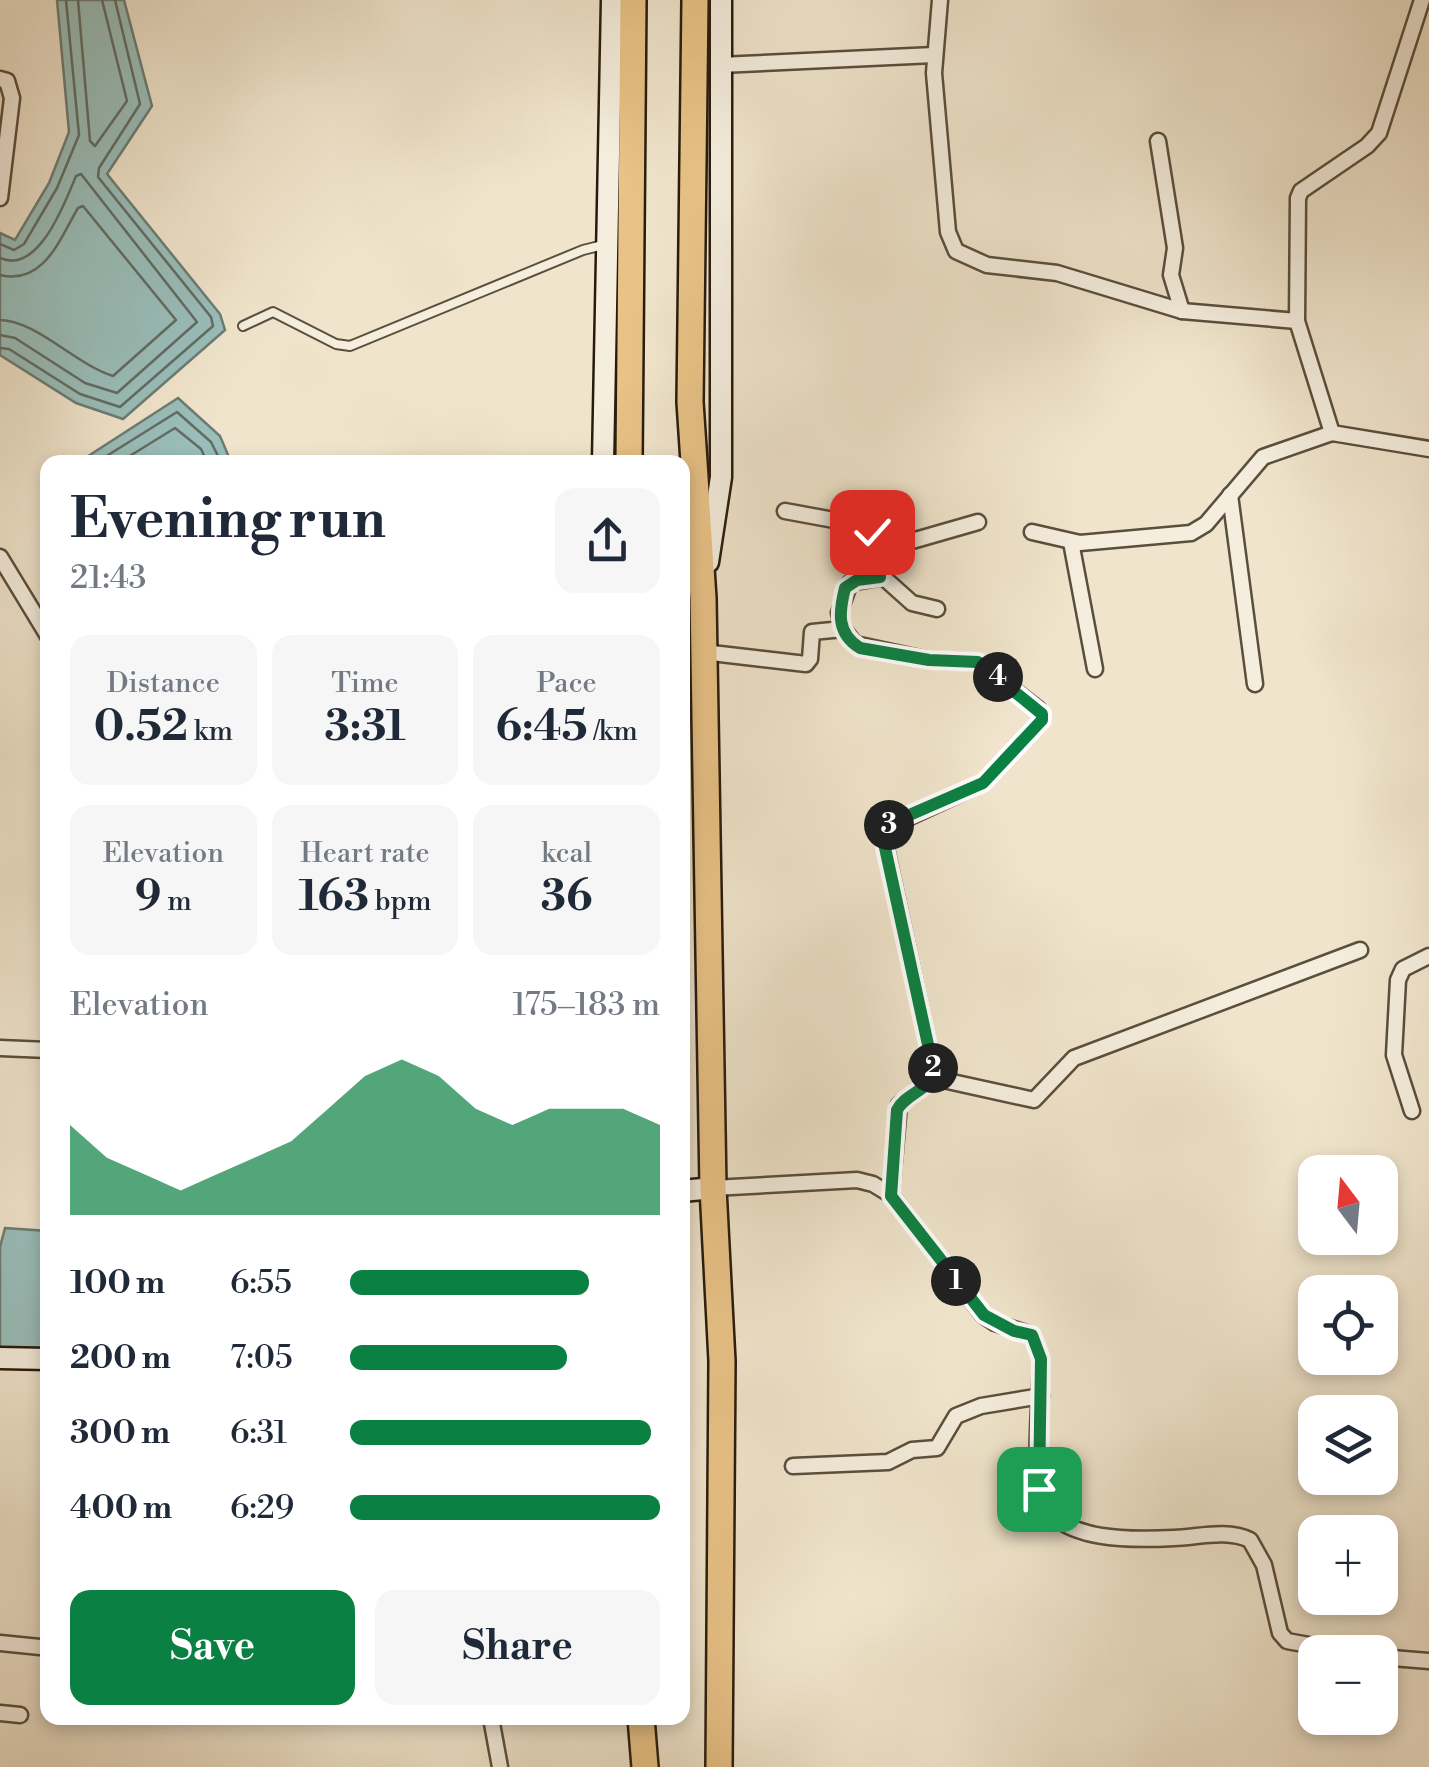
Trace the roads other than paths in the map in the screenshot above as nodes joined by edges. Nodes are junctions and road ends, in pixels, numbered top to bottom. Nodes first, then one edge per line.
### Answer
1 (612, 0) edge
2 (633, 0) edge
3 (694, 0) edge
4 (720, 0) edge
5 (940, 0) edge
6 (1422, 0) edge
7 (934, 55) junction
8 (720, 65) junction
9 (0, 79) edge
10 (1158, 141) dead end
11 (0, 198) edge
12 (607, 244) junction
13 (1182, 311) junction
14 (1298, 320) junction
15 (244, 326) dead end
16 (1332, 433) junction
17 (1429, 449) edge
18 (604, 455) edge
19 (629, 455) edge
20 (1230, 495) junction
21 (785, 511) dead end
22 (978, 522) dead end
23 (1032, 532) dead end
24 (1071, 542) junction
25 (880, 551) junction
26 (0, 557) edge
27 (880, 577) junction
28 (703, 598) junction
29 (937, 609) dead end
30 (40, 623) edge
31 (843, 629) junction
32 (703, 652) junction
33 (1095, 669) dead end
34 (1255, 684) dead end
35 (1360, 950) dead end
36 (1429, 956) edge
37 (0, 1048) edge
38 (40, 1050) edge
39 (934, 1078) junction
40 (1412, 1111) dead end
41 (713, 1188) junction
42 (690, 1190) edge
43 (891, 1196) junction
44 (0, 1358) edge
45 (40, 1359) edge
46 (1041, 1396) junction
47 (793, 1466) dead end
48 (0, 1643) edge
49 (1298, 1644) edge
50 (40, 1647) dead end
51 (1398, 1658) edge
52 (1429, 1661) edge
53 (0, 1713) edge
54 (20, 1716) dead end
55 (493, 1725) edge
56 (642, 1725) edge
57 (500, 1767) edge
58 (645, 1767) edge
59 (719, 1767) edge

1 - 12 street
2 - 19 highway
3 - 28 highway
4 - 8 street
5 - 7 street
6 - 14 street
7 - 8 street
7 - 13 street
8 - 28 street
9 - 11 street
10 - 13 street
12 - 15 lane
12 - 18 street
13 - 14 street
14 - 16 street
16 - 17 street
16 - 20 street
20 - 24 street
20 - 34 street
21 - 25 street
22 - 25 street
23 - 24 street
24 - 33 street
25 - 27 street
26 - 30 street
27 - 29 street
27 - 31 street
28 - 32 highway
31 - 32 street
31 - 39 street
32 - 41 highway
35 - 39 street
36 - 40 street
37 - 38 street
39 - 43 street
41 - 42 street
41 - 43 street
41 - 59 highway
43 - 46 street
44 - 45 street
46 - 47 street
46 - 49 street
48 - 50 street
51 - 52 street
53 - 54 street
55 - 57 street
56 - 58 highway

